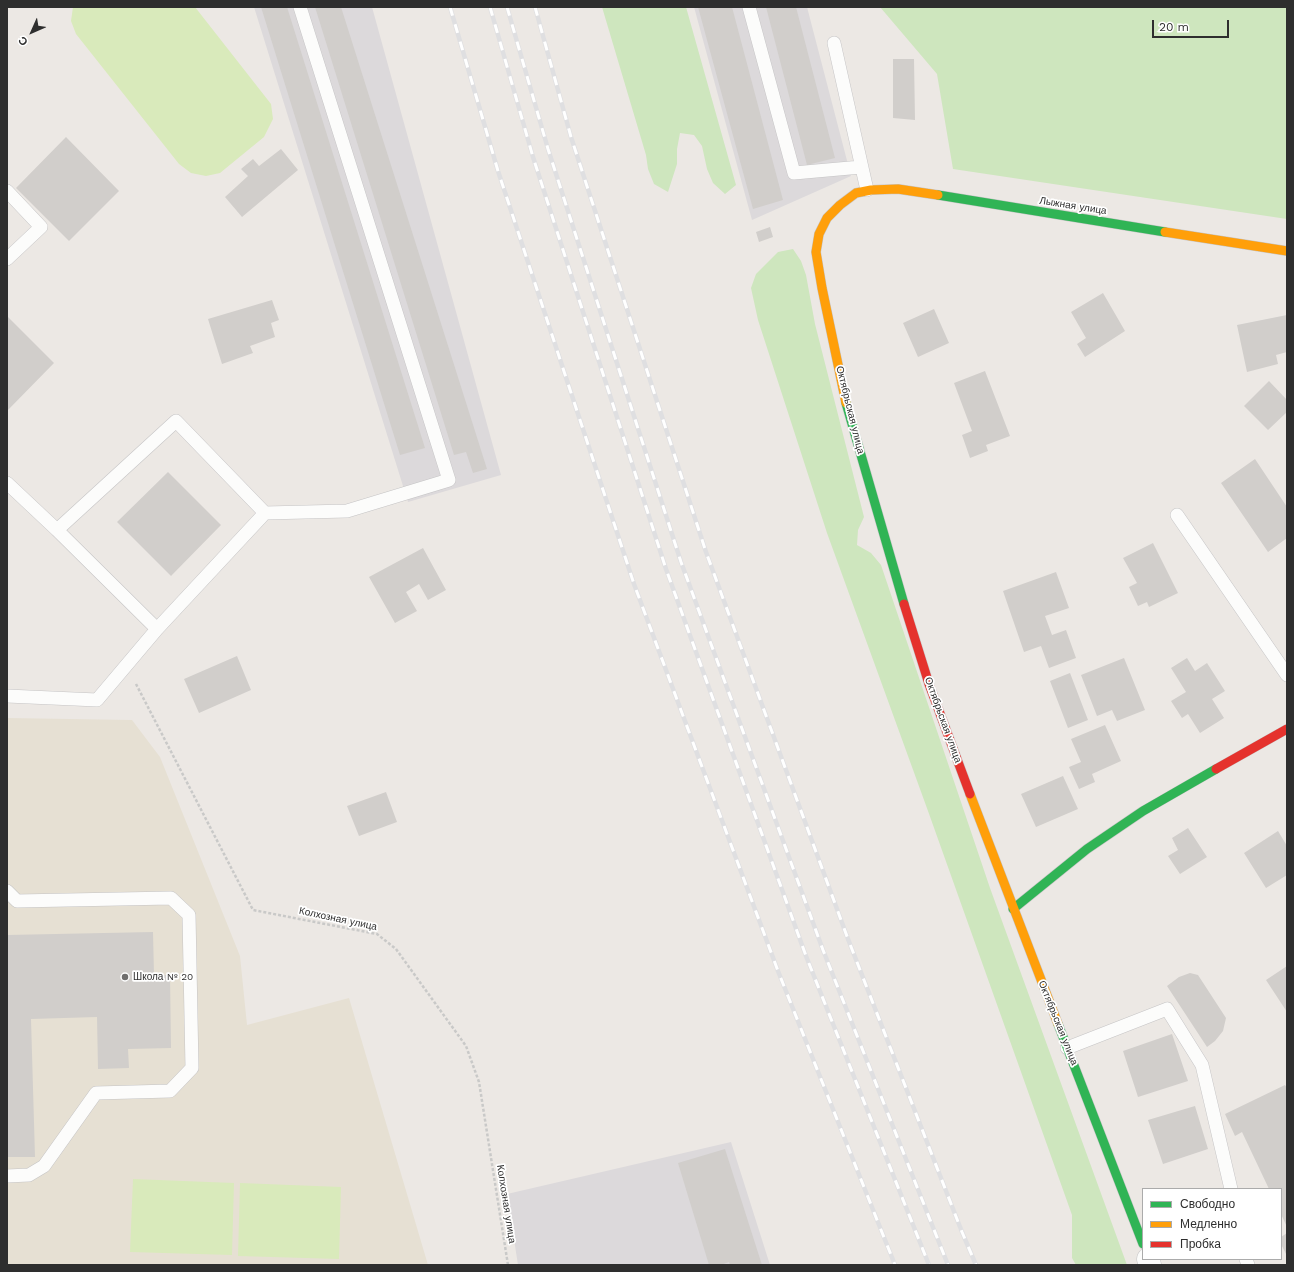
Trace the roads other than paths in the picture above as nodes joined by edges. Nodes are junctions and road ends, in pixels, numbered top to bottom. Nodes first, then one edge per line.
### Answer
1 (300, 7) edge
2 (749, 7) edge
3 (834, 43) dead end
4 (861, 167) junction
5 (7, 191) edge
6 (862, 192) junction
7 (1287, 251) edge
8 (7, 259) edge
9 (7, 483) edge
10 (265, 513) junction
11 (1177, 515) dead end
12 (57, 530) junction
13 (157, 629) junction
14 (1287, 675) edge
15 (7, 696) edge
16 (1287, 729) edge
17 (7, 891) edge
18 (1013, 910) junction
19 (1067, 1048) junction
20 (7, 1176) edge
21 (1231, 1188) edge
22 (1142, 1241) edge

1 - 10 lane
2 - 4 lane
3 - 4 lane
4 - 6 lane
5 - 8 lane
6 - 7 street, Лыжная улица
6 - 18 street, Октябрьская улица
9 - 12 lane
10 - 12 lane
10 - 13 lane
11 - 14 lane
12 - 13 lane
13 - 15 lane
16 - 18 street
17 - 20 lane
18 - 19 street, Октябрьская улица
19 - 21 lane
19 - 22 street, Октябрьская улица

